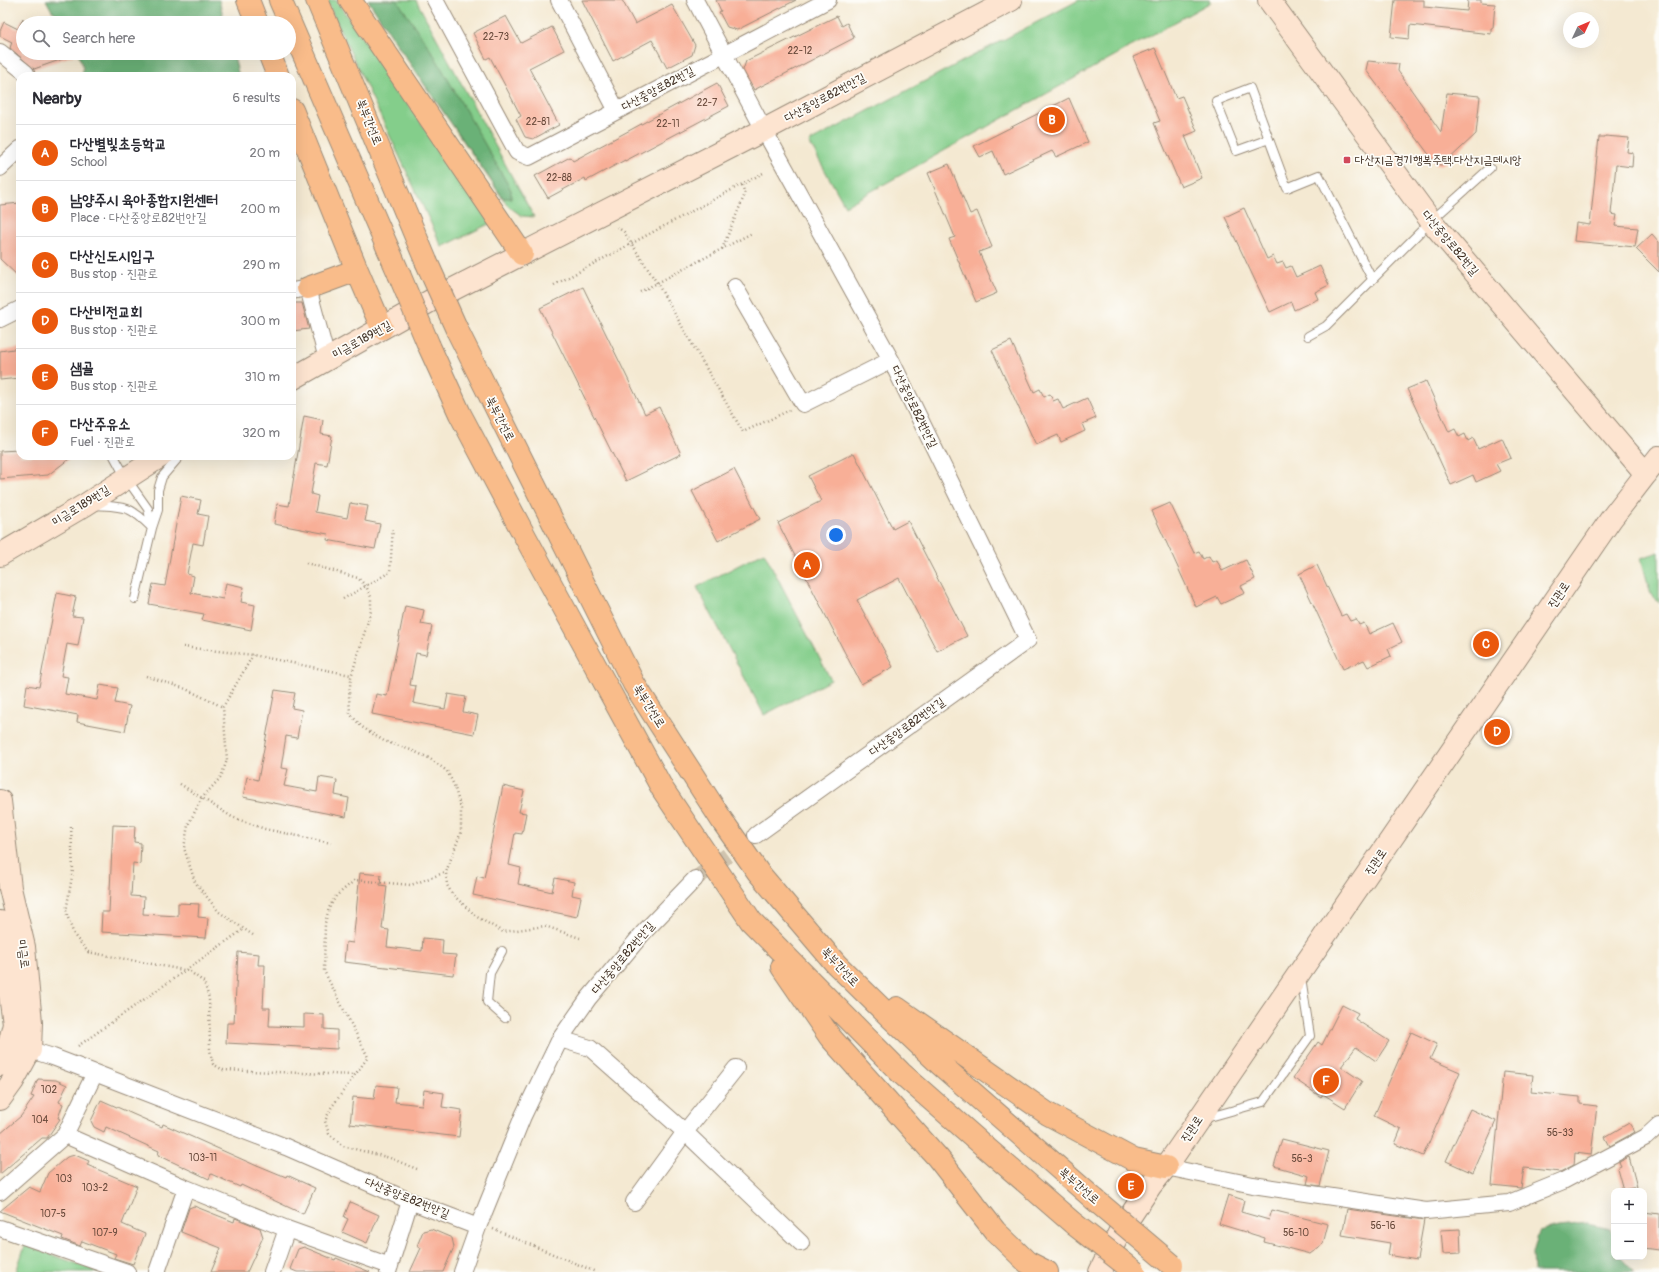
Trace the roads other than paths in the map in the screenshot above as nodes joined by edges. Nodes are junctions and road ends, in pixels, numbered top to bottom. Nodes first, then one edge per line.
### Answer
1 (248, 0) edge
2 (280, 0) edge
3 (317, 0) edge
4 (350, 0) edge
5 (435, 0) edge
6 (559, 0) edge
7 (695, 0) edge
8 (1011, 0) edge
9 (1269, 0) edge
10 (820, 2) edge
11 (254, 16) edge
12 (287, 16) edge
13 (296, 37) edge
14 (0, 52) edge
15 (725, 54) junction
16 (272, 60) edge
17 (25, 72) edge
18 (276, 72) edge
19 (617, 111) junction
20 (296, 120) edge
21 (764, 130) junction
22 (1269, 139) junction
23 (16, 153) edge
24 (0, 168) edge
25 (1490, 168) dead end
26 (1431, 222) junction
27 (522, 254) junction
28 (357, 270) junction
29 (1372, 279) junction
30 (735, 287) dead end
31 (300, 289) edge
32 (16, 311) edge
33 (0, 319) edge
34 (382, 328) junction
35 (1308, 336) dead end
36 (327, 359) junction
37 (891, 360) junction
38 (296, 377) edge
39 (1659, 457) edge
40 (116, 460) edge
41 (155, 460) edge
42 (177, 460) edge
43 (1646, 474) junction
44 (126, 478) junction
45 (85, 505) junction
46 (152, 528) junction
47 (0, 555) edge
48 (135, 599) dead end
49 (0, 801) edge
50 (756, 835) tunnel mouth
51 (695, 879) tunnel mouth
52 (0, 922) edge
53 (752, 922) junction
54 (502, 951) dead end
55 (836, 964) junction
56 (1300, 972) junction
57 (505, 1018) dead end
58 (560, 1039) junction
59 (9, 1045) junction
60 (30, 1050) junction
61 (0, 1064) edge
62 (736, 1068) dead end
63 (95, 1073) junction
64 (0, 1099) edge
65 (1199, 1120) junction
66 (1659, 1125) edge
67 (685, 1132) junction
68 (65, 1135) junction
69 (1166, 1167) junction
70 (186, 1188) junction
71 (0, 1192) edge
72 (410, 1201) junction
73 (634, 1202) dead end
74 (478, 1227) junction
75 (0, 1228) edge
76 (287, 1229) junction
77 (801, 1243) dead end
78 (1032, 1267) edge
79 (1176, 1268) edge
80 (389, 1269) edge
81 (127, 1272) edge
82 (157, 1272) edge
83 (272, 1272) edge
84 (462, 1272) edge
85 (1047, 1272) edge
86 (1100, 1272) edge
87 (1135, 1272) edge

1 - 11 highway
2 - 12 highway, bridge
3 - 55 highway, 북부간선로, bridge
4 - 27 highway
5 - 19 street
6 - 19 street, 다산중앙로82번길
7 - 15 street
8 - 21 street, 다산중앙로82번안길
9 - 26 street, 다산중앙로82번길
10 - 15 street, 다산중앙로82번길
13 - 53 highway, bridge
14 - 17 street
15 - 19 street, 다산중앙로82번길
15 - 21 street
16 - 18 highway
20 - 28 highway
21 - 27 street, 미금로189번길
21 - 37 street, 다산중앙로82번안길
22 - 22 lane
22 - 29 lane
23 - 24 street
25 - 26 lane
26 - 29 lane
26 - 43 street, 다산중앙로82번길
27 - 34 street, 미금로189번길
28 - 31 highway
28 - 34 highway
29 - 35 lane
30 - 37 street
31 - 36 street
32 - 33 street
34 - 36 street, 미금로189번길
36 - 38 street, 미금로189번길
37 - 50 street, 다산중앙로82번안길
39 - 43 street, 진관로
40 - 44 lane
41 - 44 street, 미금로189번길
42 - 46 lane
43 - 56 street, 진관로
44 - 45 street, 미금로189번길
44 - 46 lane
45 - 46 lane
45 - 47 street, 미금로189번길
46 - 48 lane
49 - 60 street, 미금로
51 - 58 street, 다산중앙로82번안길
52 - 59 street, 미금로
53 - 78 highway
53 - 87 highway, bridge
54 - 57 lane
55 - 69 highway
55 - 79 highway, 북부간선로, bridge
56 - 65 street, 진관로
56 - 65 lane
58 - 67 street
58 - 74 street, 다산중앙로82번안길
59 - 60 street, 다산중앙로82번안길
59 - 61 street, 미금로
60 - 63 street, 다산중앙로82번안길
60 - 64 street, 미금로
62 - 67 street
63 - 68 street
63 - 72 street, 다산중앙로82번안길
65 - 69 street, 진관로
66 - 69 street
67 - 73 street
67 - 77 street
68 - 70 street
68 - 71 street
69 - 86 street, 진관로
70 - 76 street
70 - 82 street
72 - 74 street, 다산중앙로82번안길
72 - 80 street
74 - 84 street
75 - 81 street
76 - 80 street
76 - 83 street
78 - 85 highway

